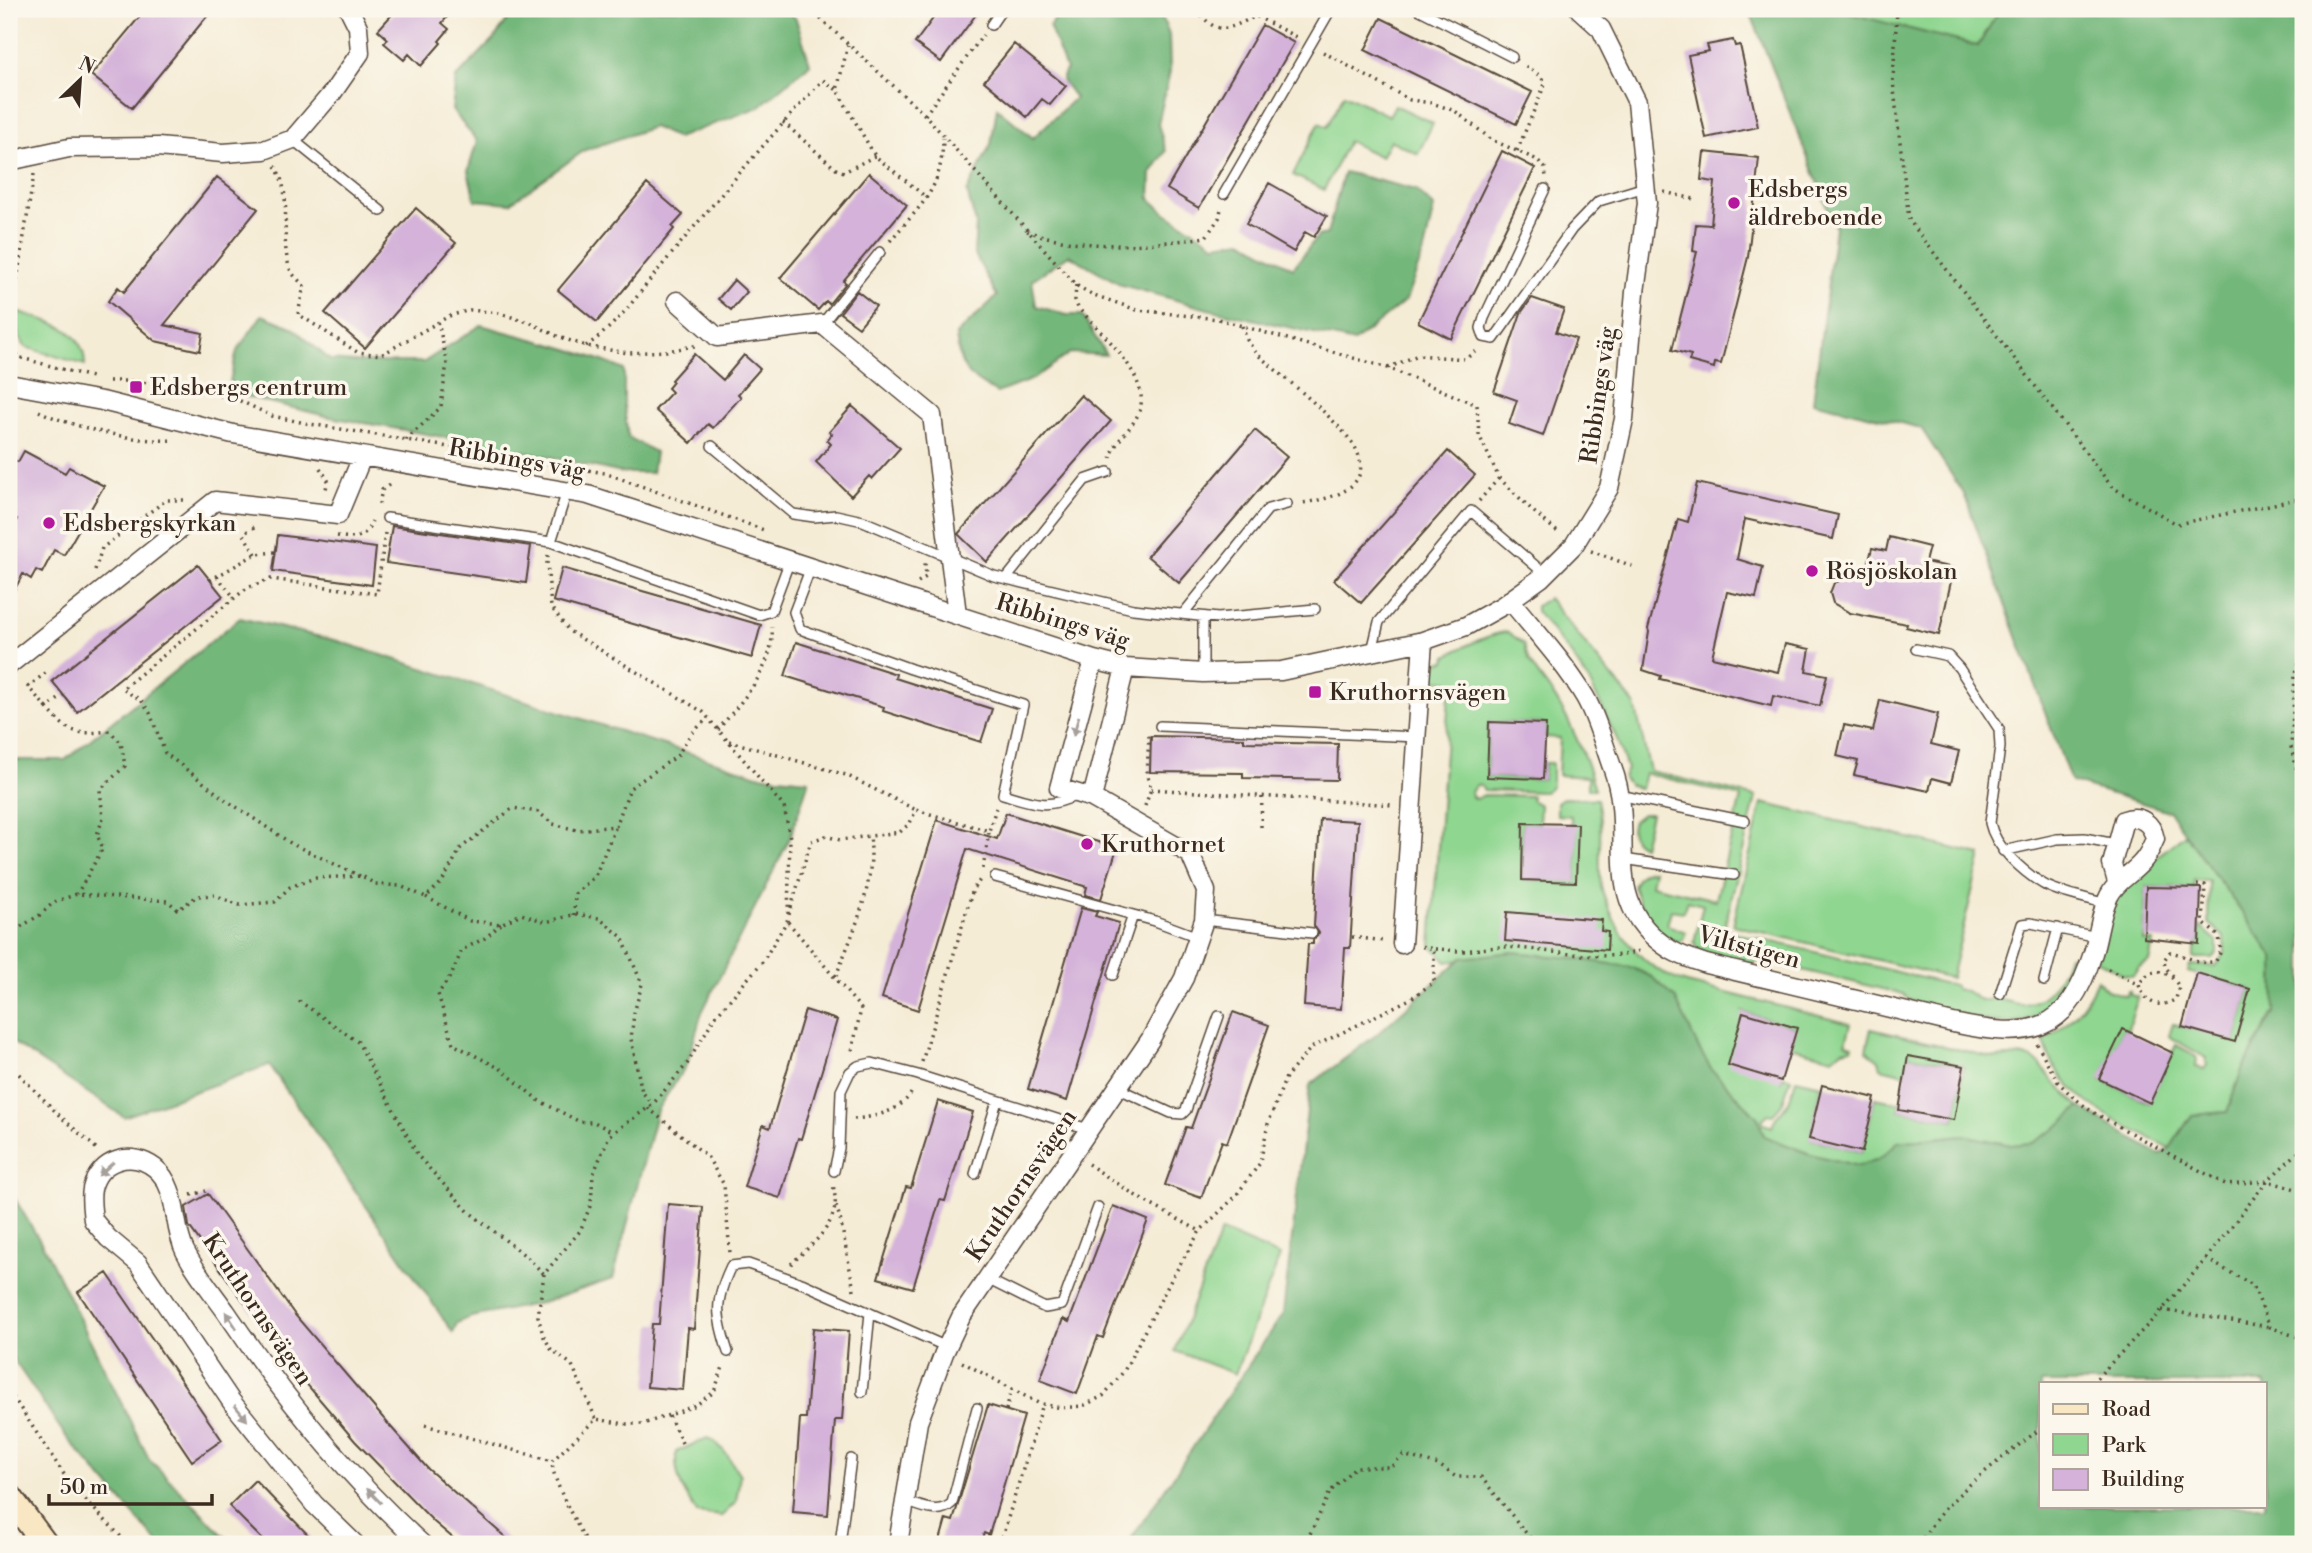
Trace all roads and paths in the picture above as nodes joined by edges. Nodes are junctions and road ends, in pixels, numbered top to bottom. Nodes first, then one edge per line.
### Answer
1 (349, 9) edge
2 (810, 9) edge
3 (1002, 9) edge
4 (1197, 9) edge
5 (1331, 9) edge
6 (1418, 9) edge
7 (1579, 9) edge
8 (1897, 9) edge
9 (991, 25) dead end
10 (1310, 44) junction
11 (848, 45) junction
12 (971, 52) dead end
13 (1512, 57) joint
14 (837, 90) junction
15 (925, 115) junction
16 (783, 122) junction
17 (943, 138) junction
18 (297, 143) dead end
19 (264, 150) junction
20 (1517, 151) junction
21 (875, 156) junction
22 (9, 161) edge
23 (34, 173) dead end
24 (1645, 187) junction
25 (1545, 189) joint
26 (1224, 194) joint
27 (927, 198) junction
28 (1694, 199) dead end
29 (381, 211) dead end
30 (1026, 230) junction
31 (880, 252) joint
32 (1076, 285) junction
33 (677, 301) dead end
34 (438, 322) junction
35 (822, 324) junction
36 (1241, 326) junction
37 (717, 337) junction
38 (1484, 337) junction
39 (586, 346) junction
40 (1388, 368) junction
41 (91, 377) dead end
42 (103, 381) dead end
43 (9, 384) edge
44 (28, 406) dead end
45 (177, 440) dead end
46 (406, 440) junction
47 (712, 446) dead end
48 (362, 457) junction
49 (312, 463) dead end
50 (1108, 472) joint
51 (1499, 478) junction
52 (567, 492) junction
53 (325, 494) dead end
54 (2303, 498) edge
55 (191, 500) dead end
56 (1287, 504) joint
57 (1471, 511) junction
58 (387, 518) joint
59 (768, 531) dead end
60 (243, 534) dead end
61 (551, 542) junction
62 (1574, 545) junction
63 (923, 547) junction
64 (276, 552) dead end
65 (256, 554) junction
66 (950, 558) junction
67 (790, 560) junction
68 (811, 567) junction
69 (1635, 567) dead end
70 (95, 573) dead end
71 (1545, 574) junction
72 (217, 576) junction
73 (1006, 579) junction
74 (211, 580) dead end
75 (911, 586) dead end
76 (234, 597) junction
77 (1510, 600) junction
78 (1315, 609) dead end
79 (771, 611) junction
80 (957, 614) junction
81 (1183, 614) junction
82 (1203, 617) junction
83 (1423, 641) junction
84 (1916, 649) dead end
85 (2303, 650) edge
86 (1371, 653) junction
87 (1094, 660) junction
88 (9, 665) edge
89 (1125, 668) junction
90 (48, 671) dead end
91 (1203, 673) junction
92 (64, 695) dead end
93 (47, 708) junction
94 (708, 718) junction
95 (1160, 726) joint
96 (718, 730) junction
97 (1417, 737) junction
98 (727, 740) junction
99 (1151, 789) junction
100 (1003, 793) junction
101 (1619, 794) junction
102 (1085, 796) junction
103 (2303, 796) edge
104 (1262, 797) junction
105 (1413, 807) junction
106 (916, 810) junction
107 (1745, 821) dead end
108 (1137, 824) junction
109 (616, 826) junction
110 (1261, 827) dead end
111 (989, 831) junction
112 (870, 837) junction
113 (2116, 845) junction
114 (2003, 851) junction
115 (1623, 859) junction
116 (1734, 875) dead end
117 (362, 876) junction
118 (995, 877) dead end
119 (2117, 883) junction
120 (2197, 885) dead end
121 (77, 894) junction
122 (426, 897) junction
123 (2106, 904) junction
124 (574, 915) junction
125 (1133, 915) junction
126 (787, 921) junction
127 (500, 924) junction
128 (1201, 928) junction
129 (2058, 928) junction
130 (1312, 933) dead end
131 (9, 934) edge
132 (1352, 937) dead end
133 (2097, 937) junction
134 (1365, 938) dead end
135 (1402, 944) joint
136 (1648, 947) dead end
137 (1434, 948) junction
138 (2091, 960) junction
139 (1114, 975) dead end
140 (835, 976) junction
141 (2173, 976) junction
142 (2044, 982) dead end
143 (2139, 985) junction
144 (2000, 994) dead end
145 (299, 1001) dead end
146 (1219, 1016) dead end
147 (2034, 1039) dead end
148 (9, 1064) edge
149 (858, 1066) junction
150 (918, 1075) junction
151 (1117, 1088) junction
152 (997, 1101) junction
153 (653, 1104) junction
154 (648, 1108) junction
155 (840, 1120) junction
156 (1088, 1129) junction
157 (613, 1132) junction
158 (2303, 1148) edge
159 (1074, 1150) junction
160 (112, 1162) junction
161 (834, 1171) joint
162 (975, 1174) dead end
163 (2267, 1181) junction
164 (2303, 1191) edge
165 (835, 1205) junction
166 (1098, 1207) dead end
167 (1200, 1231) junction
168 (2206, 1259) junction
169 (731, 1266) junction
170 (544, 1274) junction
171 (779, 1275) junction
172 (987, 1279) junction
173 (855, 1306) junction
174 (2162, 1310) junction
175 (870, 1313) junction
176 (2270, 1327) junction
177 (2303, 1339) edge
178 (946, 1350) junction
179 (728, 1352) dead end
180 (721, 1371) dead end
181 (2093, 1382) edge
182 (1012, 1389) junction
183 (9, 1391) edge
184 (863, 1392) dead end
185 (1043, 1404) junction
186 (977, 1408) dead end
187 (1006, 1410) dead end
188 (669, 1416) junction
189 (596, 1419) junction
190 (425, 1424) dead end
191 (2039, 1430) edge
192 (684, 1447) dead end
193 (851, 1459) dead end
194 (552, 1461) junction
195 (9, 1496) edge
196 (905, 1501) junction
197 (45, 1544) edge
198 (128, 1544) edge
199 (355, 1544) edge
200 (422, 1544) edge
201 (588, 1544) edge
202 (840, 1544) edge
203 (898, 1544) edge
204 (1000, 1544) edge
205 (1293, 1544) edge
206 (1535, 1544) edge
207 (1920, 1544) edge

1 - 19 street
2 - 11 path
3 - 9 lane
4 - 10 path
5 - 10 lane
6 - 13 lane
7 - 24 street, Ribbings väg
8 - 54 path
10 - 20 path
10 - 26 lane
11 - 14 path
11 - 15 path
12 - 15 path
13 - 20 path
14 - 16 path
14 - 21 path
15 - 17 path
16 - 21 path
16 - 39 path
17 - 27 path
17 - 30 path
18 - 29 lane
19 - 22 street
19 - 34 path
20 - 25 path
21 - 27 path
23 - 41 path
24 - 28 path
24 - 38 lane
24 - 62 street, Ribbings väg
25 - 38 lane
26 - 30 path
27 - 31 path
30 - 32 path
31 - 35 lane
32 - 36 path
32 - 50 path
33 - 37 street
34 - 39 path
34 - 46 path
35 - 37 street
35 - 66 street
36 - 40 path
36 - 56 path
37 - 39 path
38 - 40 path
40 - 51 path
42 - 46 path
43 - 48 street, Ribbings väg
44 - 45 path
46 - 59 path
47 - 63 lane
48 - 52 street, Ribbings väg
48 - 88 street
49 - 53 path
50 - 73 lane
51 - 57 path
51 - 62 path
52 - 61 lane
52 - 67 street, Ribbings väg
55 - 70 path
56 - 81 lane
57 - 71 lane
57 - 86 lane
58 - 61 lane
58 - 76 path
60 - 65 path
61 - 79 lane
61 - 94 path
62 - 69 path
62 - 71 street, Ribbings väg
63 - 66 lane
63 - 75 path
64 - 65 path
65 - 72 path
66 - 73 lane
66 - 80 street
67 - 68 street, Ribbings väg
67 - 79 lane
68 - 80 street, Ribbings väg
68 - 100 lane
71 - 77 street, Ribbings väg
72 - 74 path
72 - 76 path
73 - 81 lane
76 - 117 path
77 - 83 street, Ribbings väg
77 - 101 street, Viltstigen
78 - 82 lane
79 - 96 path
80 - 87 street, Ribbings väg
81 - 82 lane
82 - 91 lane
83 - 86 street, Ribbings väg
83 - 97 street
84 - 114 lane
85 - 103 path
86 - 91 street, Ribbings väg
87 - 89 street, Ribbings väg
87 -> 102 street, Kruthornsvägen
89 - 91 street, Ribbings väg
89 - 102 street
90 - 93 path
92 - 93 path
93 - 121 path
94 - 96 path
94 - 109 path
95 - 97 lane
95 - 99 path
96 - 98 path
97 - 105 street
98 - 106 path
98 - 126 path
99 - 104 path
99 - 108 path
100 - 102 lane
100 - 111 path
101 - 107 lane
101 - 115 street, Viltstigen
102 - 108 street, Kruthornsvägen
104 - 105 path
104 - 110 path
105 - 135 street
106 - 111 path
106 - 112 path
108 - 128 street, Kruthornsvägen
109 - 122 path
109 - 124 path
111 - 150 path
112 - 126 path
112 - 140 path
113 - 114 lane
113 - 119 street
113 - 119 street, Viltstigen
114 - 123 lane
115 - 116 lane
115 - 138 street, Viltstigen
117 - 121 path
117 - 122 path
118 - 125 lane
119 - 123 street, Viltstigen
120 - 141 path
121 - 131 path
122 - 127 path
123 - 133 street, Viltstigen
124 - 127 path
124 - 153 path
125 - 128 lane
125 - 139 lane
126 - 140 path
126 - 153 path
127 - 157 path
128 - 130 lane
128 - 151 street, Kruthornsvägen
129 - 133 lane
129 - 142 lane
129 - 144 lane
132 - 134 path
133 - 138 street, Viltstigen
135 - 137 path
136 - 137 path
137 - 167 path
138 - 143 path
140 - 149 path
141 - 143 path
141 - 143 path
145 - 170 path
146 - 151 lane
147 - 163 path
148 - 160 path
149 - 150 lane
149 - 155 lane
150 - 152 lane
150 - 155 path
151 - 156 street, Kruthornsvägen
152 - 156 lane
152 - 162 lane
153 - 154 path
154 - 157 path
154 - 169 path
155 - 161 lane
156 - 159 street, Kruthornsvägen
157 - 170 path
158 - 163 path
159 - 167 path
159 - 172 street, Kruthornsvägen
160 -> 199 street
200 -> 160 street, Kruthornsvägen
161 - 165 path
163 - 164 path
163 - 168 path
165 - 171 path
165 - 173 path
166 - 172 lane
167 - 185 path
168 - 174 path
168 - 176 path
169 - 171 lane
169 - 179 lane
170 - 189 path
171 - 173 lane
172 - 178 street, Kruthornsvägen
173 - 175 lane
174 - 176 path
174 - 181 path
175 - 178 lane
175 - 184 lane
176 - 177 path
178 - 182 path
178 - 196 street, Kruthornsvägen
180 - 188 path
182 - 185 path
182 - 187 path
183 - 198 path
185 - 204 path
186 - 196 lane
188 - 189 path
188 - 192 path
189 - 194 path
190 - 194 path
191 - 207 path
193 - 202 lane
194 - 201 path
195 - 197 main road
196 - 203 street, Kruthornsvägen
205 - 206 path

